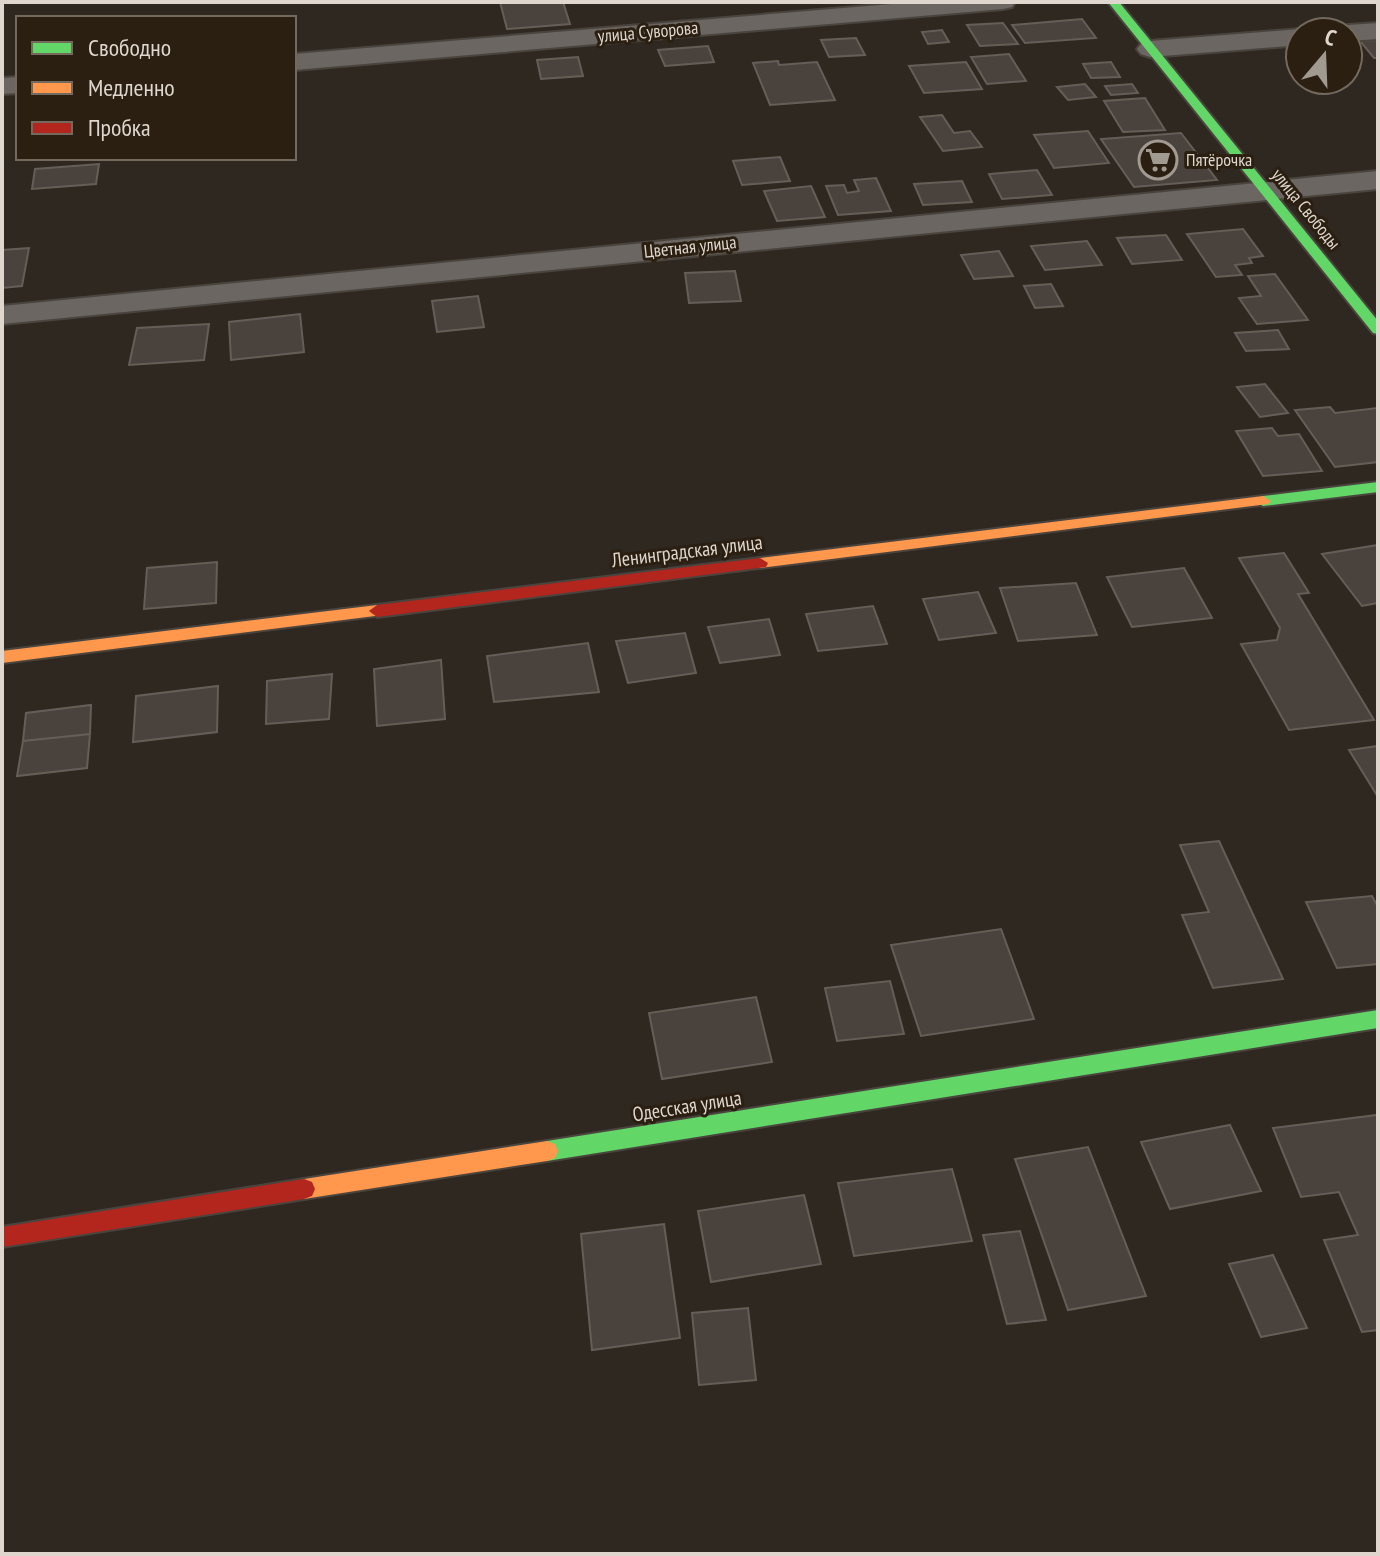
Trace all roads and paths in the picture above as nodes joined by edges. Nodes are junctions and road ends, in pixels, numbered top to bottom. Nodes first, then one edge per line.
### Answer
1 (1003, 2) edge
2 (1113, 2) edge
3 (1284, 38) edge
4 (1150, 49) junction
5 (296, 62) edge
6 (1378, 180) edge
7 (1265, 191) junction
8 (2, 315) edge
9 (1378, 330) edge
10 (1378, 487) edge
11 (2, 657) edge
12 (1378, 1019) edge
13 (2, 1237) edge

1 - 5 street, улица Суворова
2 - 4 street, улица Свободы
3 - 4 street
4 - 7 street, улица Свободы
6 - 7 street, Цветная улица
7 - 8 street, Цветная улица
7 - 9 street, улица Свободы
10 - 11 street, Ленинградская улица
12 - 13 street, Одесская улица

